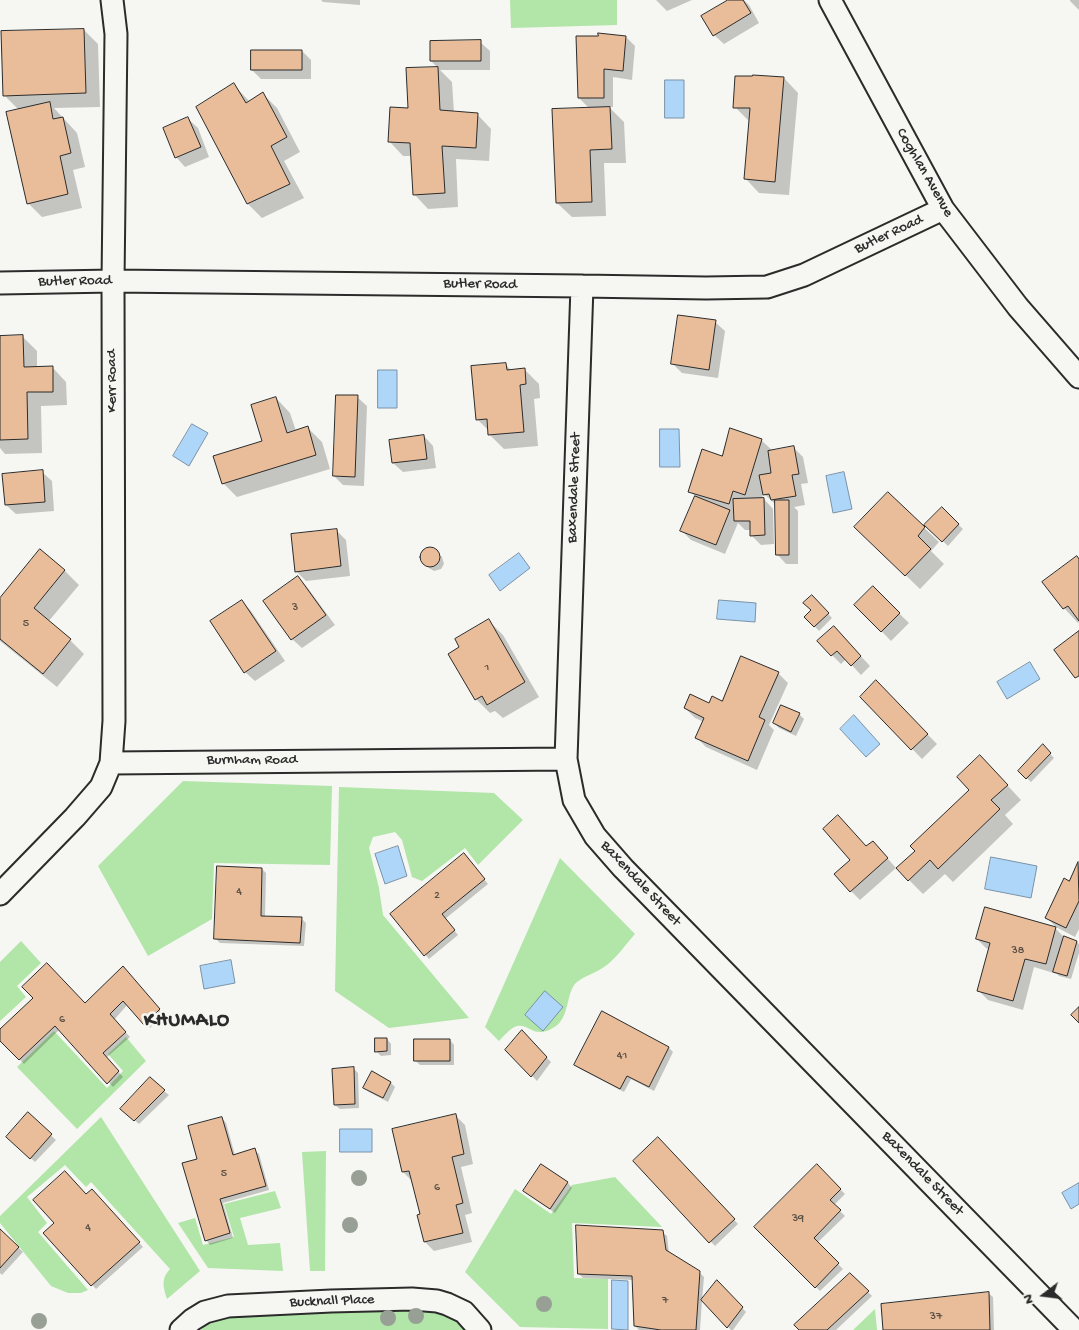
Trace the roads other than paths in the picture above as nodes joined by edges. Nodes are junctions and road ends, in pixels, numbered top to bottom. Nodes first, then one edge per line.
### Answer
1 (112, 0) edge
2 (830, 0) edge
3 (942, 209) junction
4 (113, 281) junction
5 (0, 283) edge
6 (582, 286) junction
7 (1079, 377) edge
8 (566, 759) junction
9 (111, 763) junction
10 (0, 894) edge
11 (181, 1330) edge
12 (480, 1330) edge
13 (1074, 1330) edge

1 - 4 street, Kerr Road
2 - 3 street, Coghlan Avenue
3 - 6 street, Butler Road
3 - 7 street, Coghlan Avenue
4 - 5 street, Butler Road
4 - 6 street, Butler Road
4 - 9 street, Kerr Road
6 - 8 street, Baxendale Street
8 - 9 street, Burnham Road
8 - 13 street, Baxendale Street
9 - 10 street
11 - 12 street, Bucknall Place

